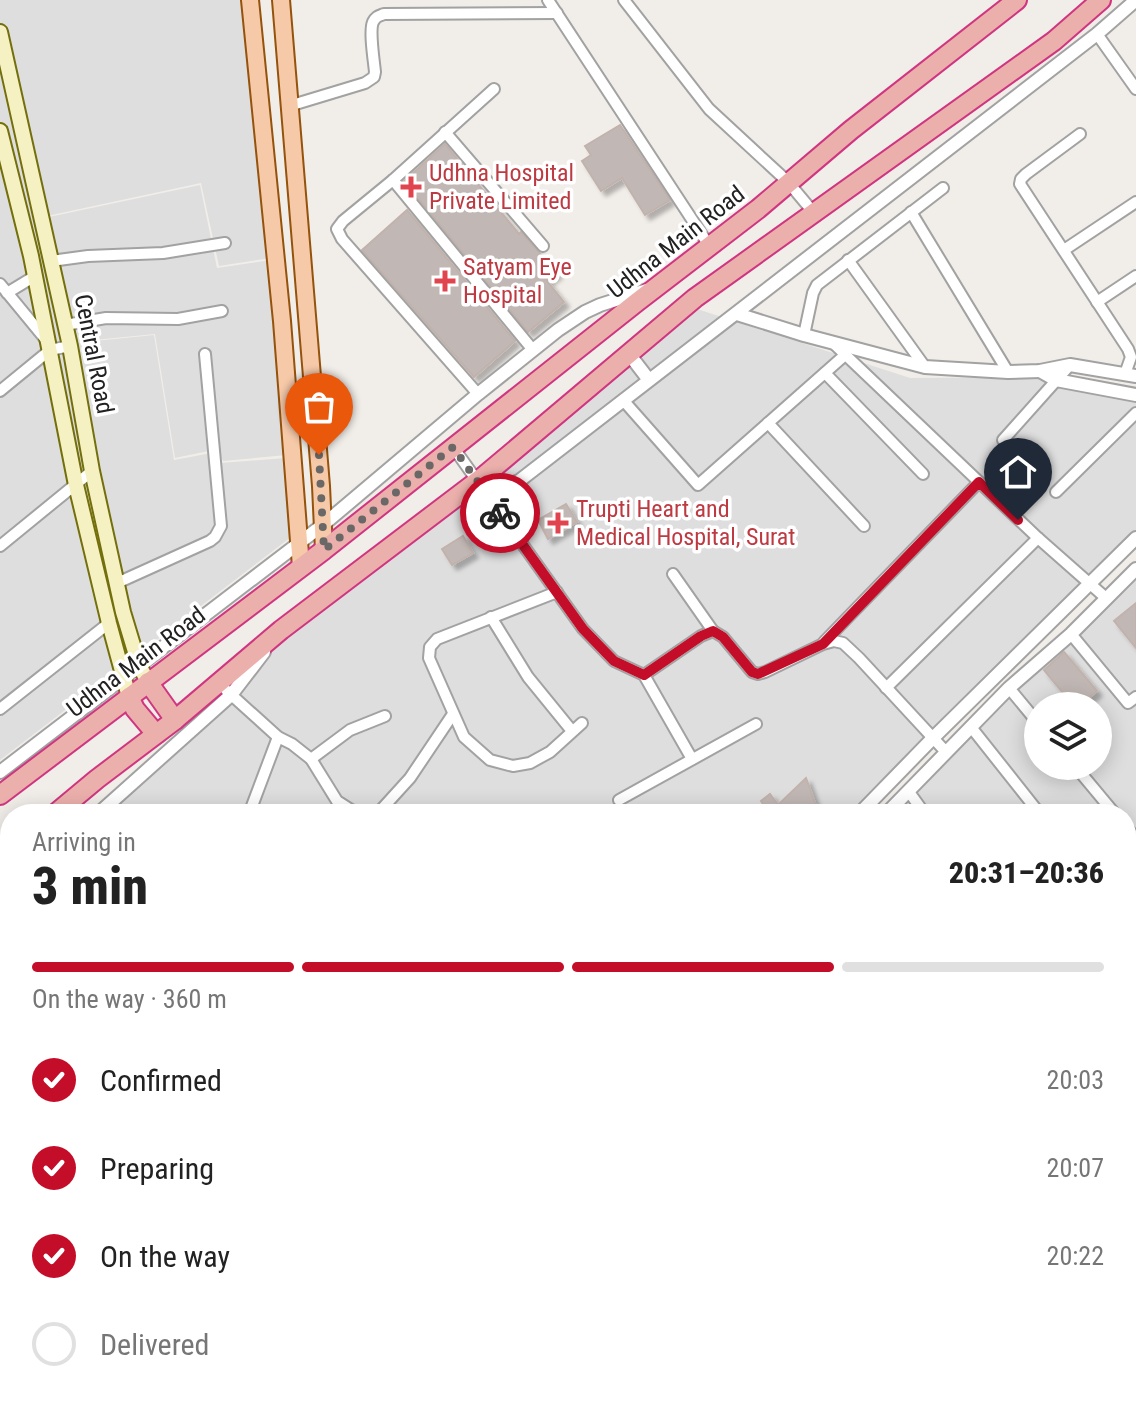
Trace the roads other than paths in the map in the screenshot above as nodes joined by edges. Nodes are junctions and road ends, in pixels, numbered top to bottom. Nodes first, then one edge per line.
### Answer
1 (250, 0) edge
2 (281, 0) edge
3 (548, 0) edge
4 (624, 0) edge
5 (1101, 0) edge
6 (1136, 0) edge
7 (1011, 2) edge
8 (557, 13) junction
9 (1097, 34) junction
10 (1, 42) edge
11 (494, 89) dead end
12 (1136, 89) edge
13 (289, 106) junction
14 (0, 131) edge
15 (445, 132) junction
16 (1080, 134) dead end
17 (393, 180) junction
18 (788, 182) junction
19 (943, 188) dead end
20 (1136, 202) edge
21 (911, 212) junction
22 (814, 213) junction
23 (225, 243) dead end
24 (543, 246) dead end
25 (710, 247) junction
26 (1064, 250) junction
27 (848, 260) junction
28 (51, 261) junction
29 (35, 276) junction
30 (1136, 276) edge
31 (657, 286) junction
32 (4, 288) edge
33 (1097, 302) junction
34 (222, 311) dead end
35 (737, 314) junction
36 (65, 325) junction
37 (804, 335) junction
38 (832, 343) junction
39 (70, 346) junction
40 (50, 347) junction
41 (533, 350) junction
42 (1133, 352) edge
43 (205, 354) dead end
44 (629, 354) junction
45 (845, 355) junction
46 (1070, 365) junction
47 (925, 367) junction
48 (1040, 371) junction
49 (1008, 372) junction
50 (825, 373) junction
51 (1130, 375) edge
52 (649, 380) junction
53 (1056, 380) junction
54 (0, 391) edge
55 (478, 394) junction
56 (1136, 395) edge
57 (623, 400) junction
58 (1136, 413) edge
59 (768, 423) junction
60 (1003, 440) dead end
61 (453, 447) junction
62 (92, 471) junction
63 (923, 474) dead end
64 (480, 479) junction
65 (979, 482) junction
66 (76, 485) junction
67 (1056, 492) dead end
68 (324, 524) junction
69 (864, 526) dead end
70 (1038, 538) junction
71 (1136, 538) edge
72 (299, 542) junction
73 (0, 546) edge
74 (324, 550) junction
75 (301, 567) junction
76 (1136, 569) edge
77 (673, 574) dead end
78 (117, 583) junction
79 (1090, 584) junction
80 (557, 592) junction
81 (1106, 598) junction
82 (491, 617) junction
83 (109, 623) junction
84 (713, 631) junction
85 (1071, 634) junction
86 (823, 644) junction
87 (139, 665) junction
88 (644, 675) junction
89 (148, 682) junction
90 (126, 688) junction
91 (886, 688) junction
92 (1009, 688) junction
93 (225, 689) junction
94 (1136, 697) edge
95 (1024, 706) edge
96 (0, 709) edge
97 (453, 714) junction
98 (385, 716) dead end
99 (175, 720) junction
100 (582, 723) dead end
101 (756, 724) dead end
102 (971, 727) junction
103 (572, 731) junction
104 (156, 734) junction
105 (278, 737) junction
106 (933, 738) junction
107 (946, 752) junction
108 (311, 759) junction
109 (692, 759) junction
110 (0, 772) edge
111 (1087, 780) edge
112 (909, 792) junction
113 (0, 795) edge
114 (619, 800) dead end
115 (68, 804) edge
116 (113, 804) edge
117 (253, 804) edge
118 (342, 804) edge
119 (389, 804) edge
120 (869, 804) edge
121 (896, 804) edge
122 (918, 804) edge
123 (1032, 804) edge
124 (1107, 804) edge

1 - 72 main road
2 - 13 main road
3 - 8 street
4 - 18 street
5 - 22 highway
6 - 9 street
7 - 18 highway, Udhna Main Road
8 - 13 street
8 - 25 street
9 - 12 street
9 - 35 street
10 - 28 main road, Central Road
11 - 15 street
13 - 68 main road
14 - 29 main road, Central Road
15 - 17 street
15 - 24 street
16 - 26 street
17 - 41 street
17 - 55 street
18 - 22 street
18 - 25 highway, Udhna Main Road
19 - 21 street
20 - 26 street
21 - 27 street
21 - 49 street
22 - 44 highway
23 - 28 street
25 - 31 highway, Udhna Main Road
26 - 33 street
27 - 37 street
27 - 47 street
28 - 36 main road, Central Road
29 - 32 street
29 - 40 main road, Central Road
30 - 33 street
31 - 41 street
31 - 61 highway, Udhna Main Road
32 - 40 street
33 - 42 street
34 - 36 street
35 - 37 street
35 - 52 street
36 - 39 main road, Central Road
37 - 38 street
38 - 45 street
38 - 47 street
39 - 40 street
39 - 62 main road, Central Road
40 - 54 street
40 - 66 main road, Central Road
41 - 55 street
42 - 51 street
43 - 78 street
44 - 52 street
44 - 64 highway
45 - 50 street
45 - 65 street
46 - 48 street
46 - 51 street
46 - 53 street
47 - 49 street
48 - 49 street
48 - 53 street
50 - 59 street
50 - 63 street
52 - 57 street
53 - 56 street
53 - 60 street
55 - 68 street
57 - 59 street
57 - 64 street
58 - 67 street
59 - 69 street
61 - 64 street
61 - 74 highway, Udhna Main Road
62 - 66 street
62 - 78 main road, Central Road
64 - 80 street
64 - 93 highway
65 - 70 street
65 - 86 street
66 - 73 street
66 - 83 main road, Central Road
68 - 72 street
68 - 74 main road
70 - 79 street
70 - 91 street
71 - 79 street
72 - 75 main road
72 - 87 street
74 - 75 highway, Udhna Main Road
75 - 89 highway, Udhna Main Road
76 - 81 street
77 - 84 street
78 - 87 main road, Central Road
79 - 81 street
79 - 106 street
80 - 82 street
80 - 88 street
81 - 85 street
82 - 97 street
82 - 103 street
83 - 90 main road, Central Road
83 - 96 street
84 - 86 street
84 - 88 street
85 - 92 street
85 - 94 street
86 - 91 street
87 - 89 main road, Central Road
87 - 90 street
88 - 109 street
89 - 90 highway, Udhna Main Road
89 - 99 highway
90 - 104 highway, Central Road
90 - 110 street
90 - 113 highway, Udhna Main Road
91 - 106 street
92 - 95 street
92 - 102 street
93 - 99 highway
93 - 105 street
93 - 116 street
97 - 103 street
97 - 119 street
98 - 108 street
99 - 104 highway
100 - 103 street
101 - 109 street
102 - 107 street
102 - 123 street
104 - 115 highway
105 - 108 street
105 - 117 street
106 - 107 street
106 - 120 street
107 - 112 street
108 - 118 street
109 - 114 street
111 - 124 street
112 - 121 street
112 - 122 street

